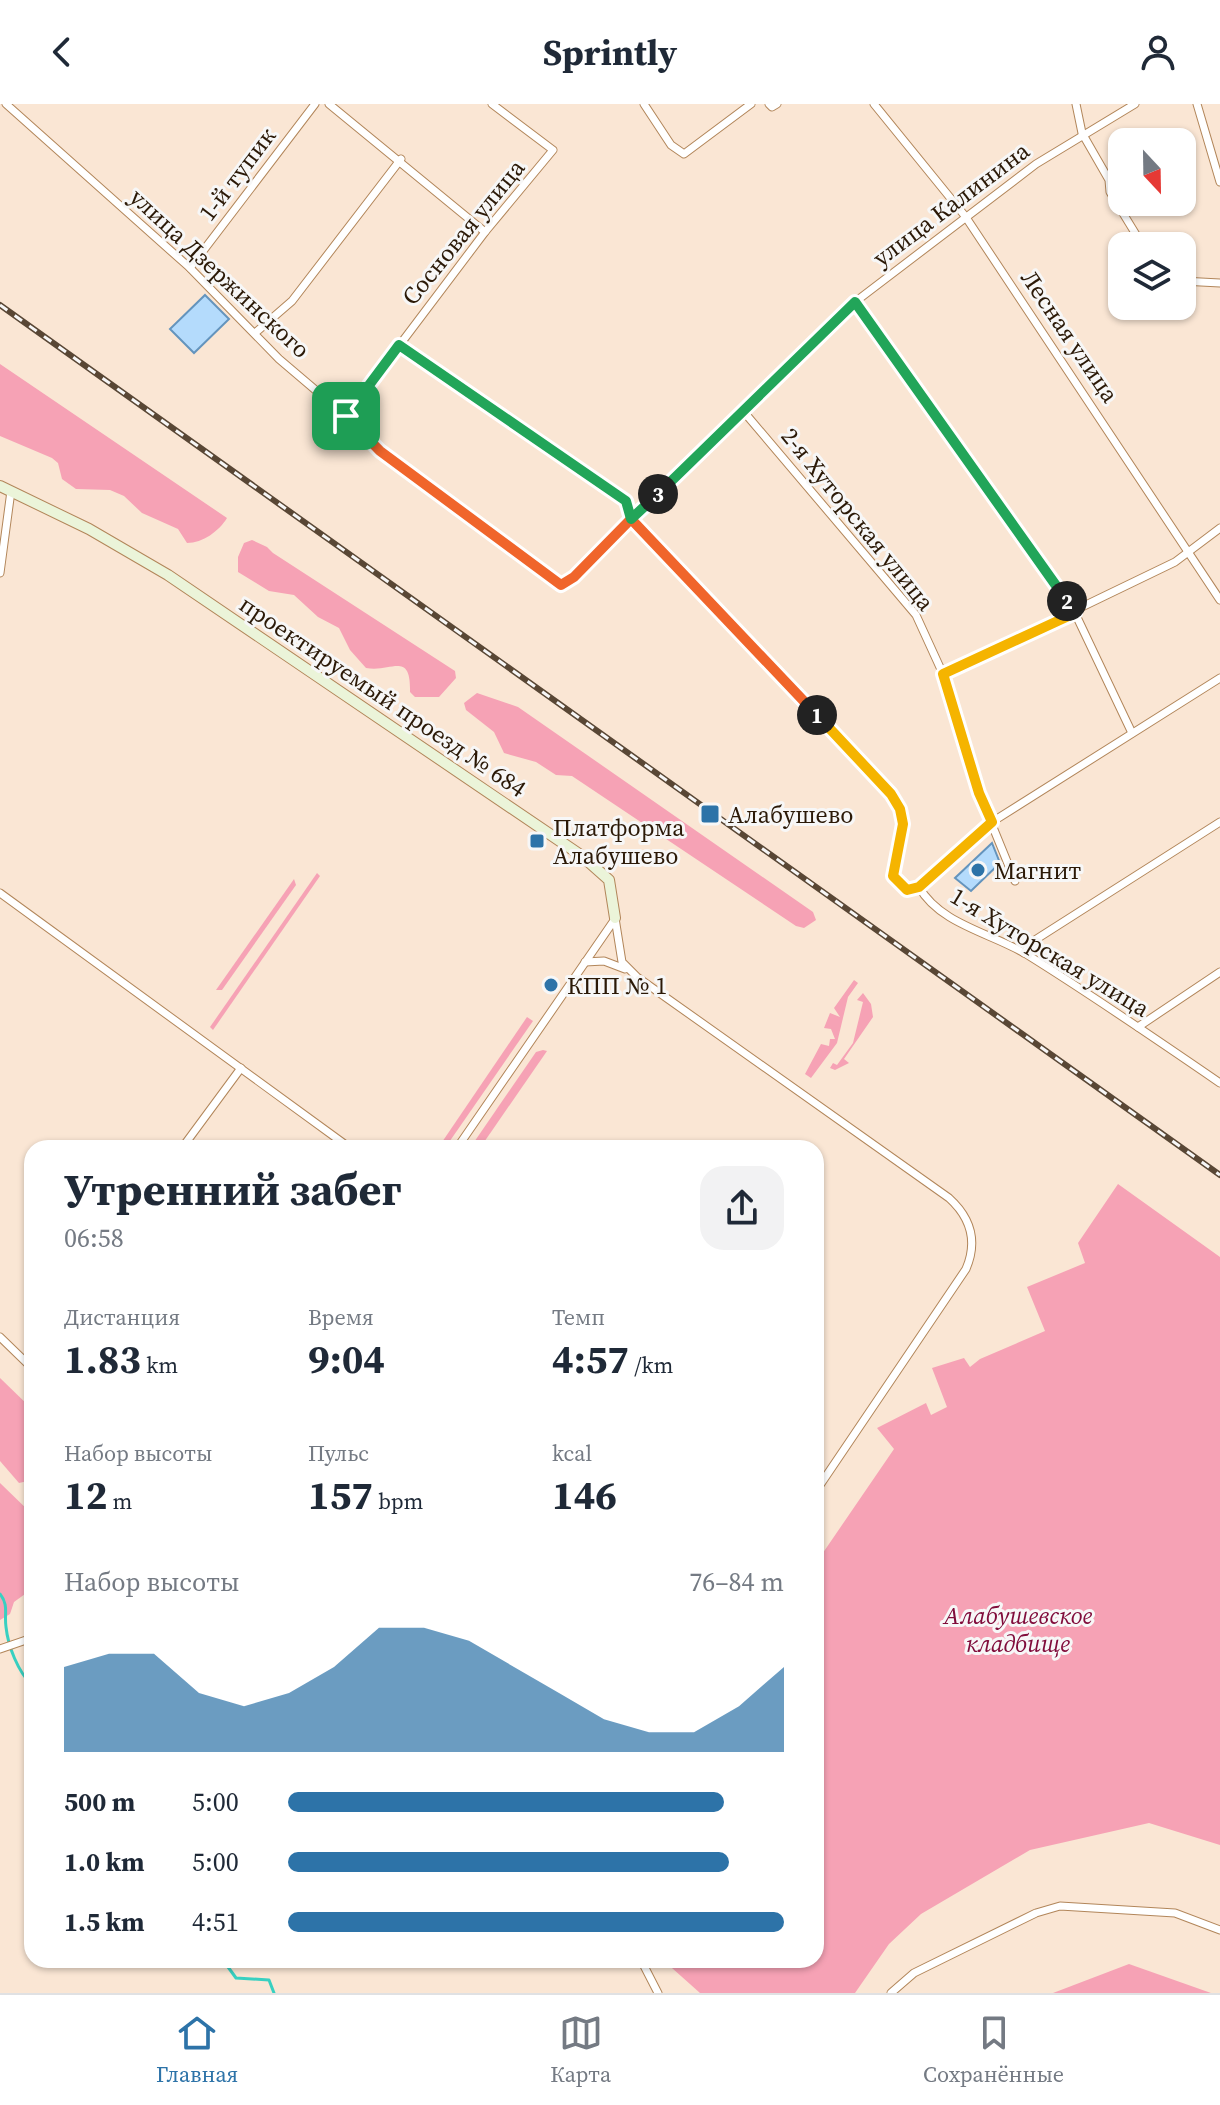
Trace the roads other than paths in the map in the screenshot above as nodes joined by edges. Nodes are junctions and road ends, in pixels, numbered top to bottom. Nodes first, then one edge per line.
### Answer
1 (6, 104) edge
2 (315, 104) edge
3 (329, 104) edge
4 (492, 104) edge
5 (644, 104) edge
6 (751, 104) edge
7 (769, 104) edge
8 (777, 104) edge
9 (874, 104) edge
10 (1076, 104) edge
11 (1135, 104) edge
12 (1197, 104) edge
13 (1082, 133) junction
14 (401, 159) junction
15 (1220, 182) edge
16 (965, 216) junction
17 (485, 232) junction
18 (1134, 232) edge
19 (190, 268) junction
20 (1196, 282) edge
21 (1220, 283) edge
22 (855, 302) junction
23 (255, 333) junction
24 (399, 345) junction
25 (744, 412) junction
26 (346, 416) junction
27 (0, 486) edge
28 (11, 491) junction
29 (631, 519) junction
30 (1220, 528) edge
31 (1189, 553) junction
32 (0, 573) edge
33 (561, 585) joint
34 (1220, 600) edge
35 (1075, 613) junction
36 (943, 674) junction
37 (1220, 678) edge
38 (1132, 733) junction
39 (992, 822) junction
40 (1220, 822) edge
41 (1015, 881) dead end
42 (919, 887) junction
43 (0, 893) edge
44 (615, 918) junction
45 (1024, 953) junction
46 (585, 962) junction
47 (1220, 972) edge
48 (637, 977) junction
49 (1138, 1027) junction
50 (241, 1068) junction
51 (1220, 1083) edge
52 (188, 1140) edge
53 (339, 1140) edge
54 (463, 1140) edge
55 (0, 1337) edge
56 (24, 1361) edge
57 (824, 1479) edge
58 (24, 1641) edge
59 (0, 1649) edge
60 (1220, 1930) edge
61 (645, 1968) edge
62 (658, 1993) edge
63 (891, 1993) edge

1 - 19 street, улица Дзержинского
2 - 19 street, 1-й тупик
3 - 14 street
4 - 17 street, Сосновая улица
5 - 6 street
7 - 8 street
9 - 16 street, Лесная улица
10 - 13 street
11 - 13 street, улица Калинина
12 - 15 street
13 - 16 street, улица Калинина
13 - 18 street
14 - 17 street
14 - 23 street
16 - 22 street, улица Калинина
16 - 31 street, Лесная улица
17 - 24 street, Сосновая улица
19 - 23 street, улица Дзержинского
20 - 21 street
22 - 25 street, улица Калинина
22 - 35 street
23 - 26 street, улица Дзержинского
24 - 26 street, Сосновая улица
24 - 29 street
25 - 29 street, улица Калинина
25 - 36 street, 2-я Хуторская улица
26 - 33 street, улица Дзержинского
27 - 28 street, проектируемый проезд № 684
28 - 32 street
28 - 44 street, проектируемый проезд № 684
29 - 33 street, улица Калинина
29 - 42 street, 1-я Хуторская улица
30 - 31 street
31 - 34 street, Лесная улица
31 - 35 street
35 - 36 street
35 - 38 street
36 - 39 street, 2-я Хуторская улица
37 - 38 street
38 - 39 street
39 - 41 street, 2-я Хуторская улица
39 - 42 street
40 - 45 street
42 - 45 street, 1-я Хуторская улица
43 - 50 street
44 - 46 street
44 - 48 street, проектируемый проезд № 684
45 - 49 street, 1-я Хуторская улица
46 - 48 street
46 - 54 street
47 - 49 street
48 - 57 street, проектируемый проезд № 684
49 - 51 street, 1-я Хуторская улица
50 - 52 street
50 - 53 street
55 - 56 street
58 - 59 street
60 - 63 street
61 - 62 street

